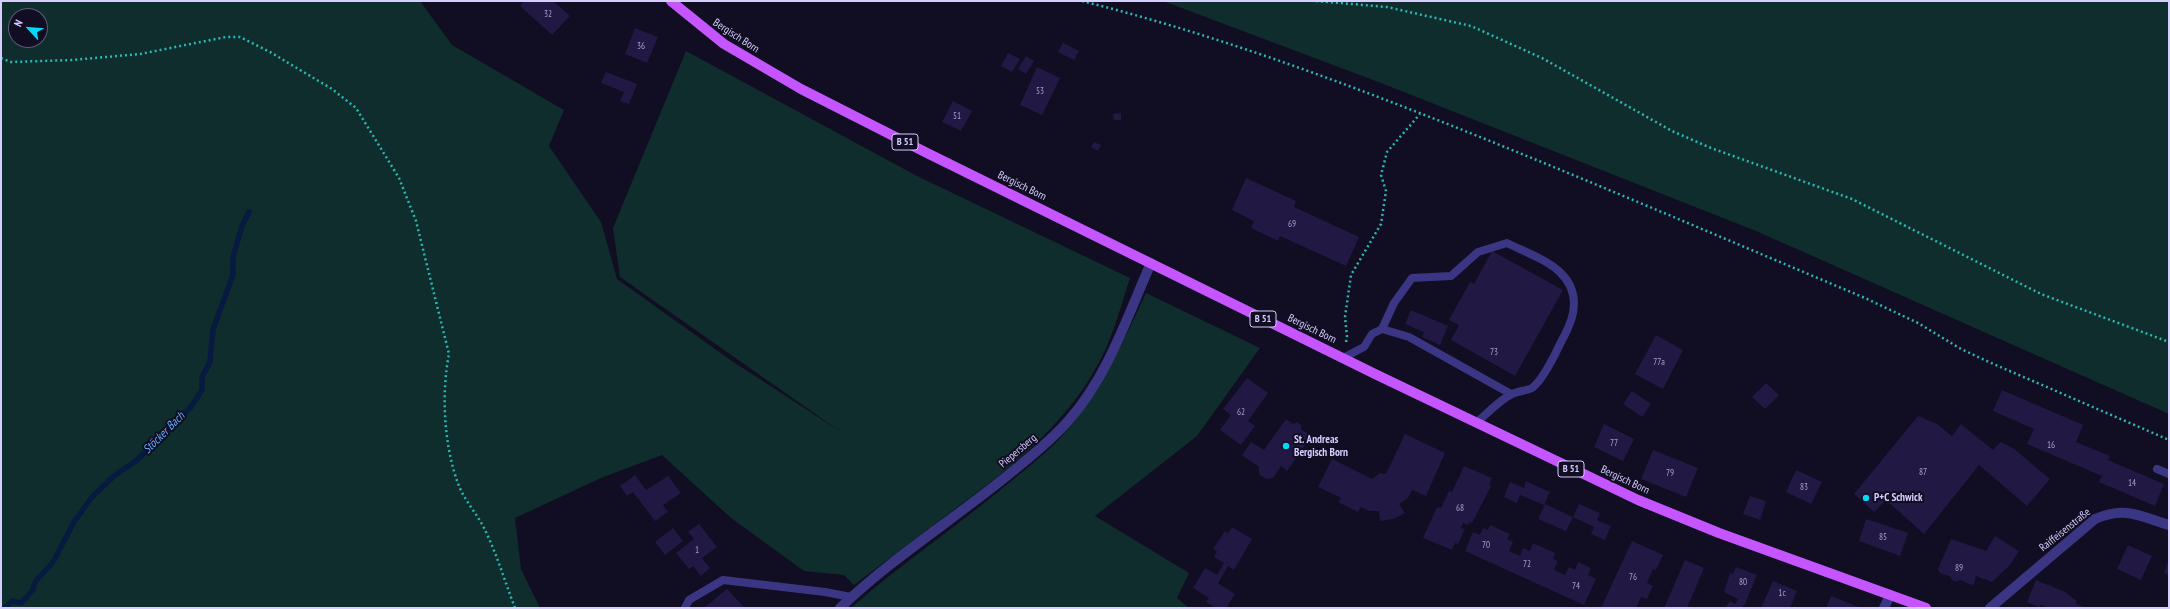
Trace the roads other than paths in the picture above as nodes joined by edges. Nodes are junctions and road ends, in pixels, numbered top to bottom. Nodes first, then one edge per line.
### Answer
1 (670, 1) edge
2 (1151, 263) junction
3 (1382, 329) junction
4 (1343, 358) junction
5 (1511, 394) junction
6 (1476, 423) junction
7 (2157, 469) dead end
8 (2169, 474) edge
9 (2169, 525) edge
10 (1890, 595) junction
11 (851, 597) junction
12 (685, 608) edge
13 (840, 608) edge
14 (1884, 608) edge
15 (1926, 608) edge
16 (1990, 608) edge

1 - 2 main road, Bergisch Born / B 51
2 - 4 main road, Bergisch Born / B 51
2 - 11 street, Piepersberg
3 - 4 lane
3 - 5 lane
3 - 5 lane
4 - 6 main road, Bergisch Born / B 51
5 - 6 lane
6 - 10 main road, Bergisch Born / B 51
7 - 8 lane
9 - 16 street, Raiffeisenstraße
10 - 14 street
10 - 15 main road, Bergisch Born / B 51
11 - 12 lane
11 - 13 street, Piepersberg

